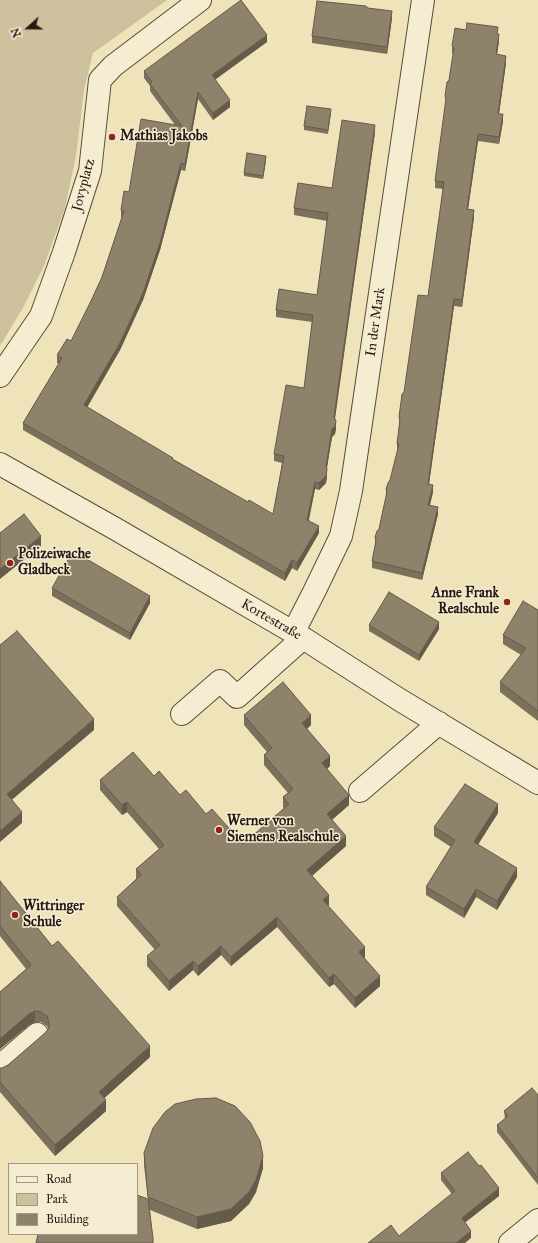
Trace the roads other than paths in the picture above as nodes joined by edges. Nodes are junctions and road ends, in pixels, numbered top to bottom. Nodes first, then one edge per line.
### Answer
1 (200, 0) edge
2 (423, 0) edge
3 (0, 376) edge
4 (0, 464) edge
5 (298, 635) junction
6 (182, 714) dead end
7 (439, 723) junction
8 (538, 783) edge
9 (360, 791) dead end
10 (37, 1034) dead end
11 (0, 1066) edge
12 (538, 1220) edge
13 (510, 1243) edge

1 - 3 street, Jovyplatz
2 - 5 street, In der Mark
4 - 5 street, Kortestraße
5 - 6 street
5 - 7 street, Kortestraße
7 - 8 street, Kortestraße
7 - 9 street
10 - 11 street
12 - 13 street

